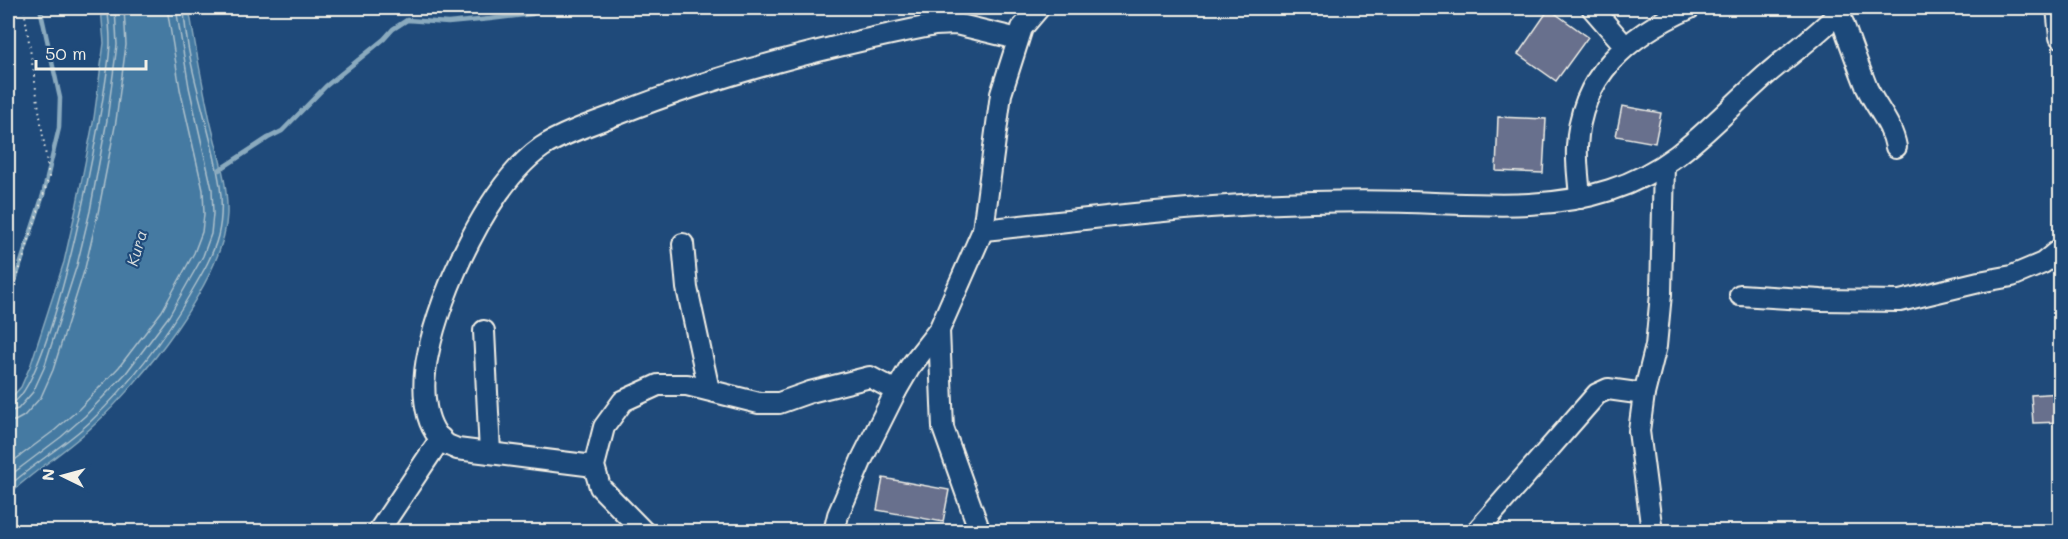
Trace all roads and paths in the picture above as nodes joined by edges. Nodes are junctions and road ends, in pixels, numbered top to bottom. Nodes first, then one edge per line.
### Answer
1 (24, 8) edge
2 (1039, 8) edge
3 (1592, 8) edge
4 (1690, 8) edge
5 (2057, 8) edge
6 (1841, 10) edge
7 (2061, 37) edge
8 (1018, 39) junction
9 (1625, 46) junction
10 (1896, 147) dead end
11 (1664, 165) junction
12 (1580, 198) junction
13 (982, 230) junction
14 (683, 244) dead end
15 (2061, 249) edge
16 (1740, 295) dead end
17 (8, 303) edge
18 (939, 330) junction
19 (484, 331) dead end
20 (709, 390) junction
21 (896, 391) junction
22 (1644, 394) junction
23 (441, 438) junction
24 (490, 453) junction
25 (594, 466) junction
26 (378, 531) edge
27 (644, 531) edge
28 (834, 531) edge
29 (980, 531) edge
30 (1476, 531) edge
31 (1652, 531) edge

1 - 17 path
2 - 8 street
3 - 9 street
4 - 9 street
5 - 7 street
6 - 10 street
6 - 11 street
8 - 13 street
8 - 23 street
9 - 12 street
11 - 12 street
11 - 22 street
12 - 13 street
13 - 18 street
14 - 20 street
15 - 16 street
18 - 21 street
18 - 29 street
19 - 24 street
20 - 21 street
20 - 25 street
21 - 28 street
22 - 30 street
22 - 31 street
23 - 24 street
23 - 26 street
24 - 25 street
25 - 27 street

